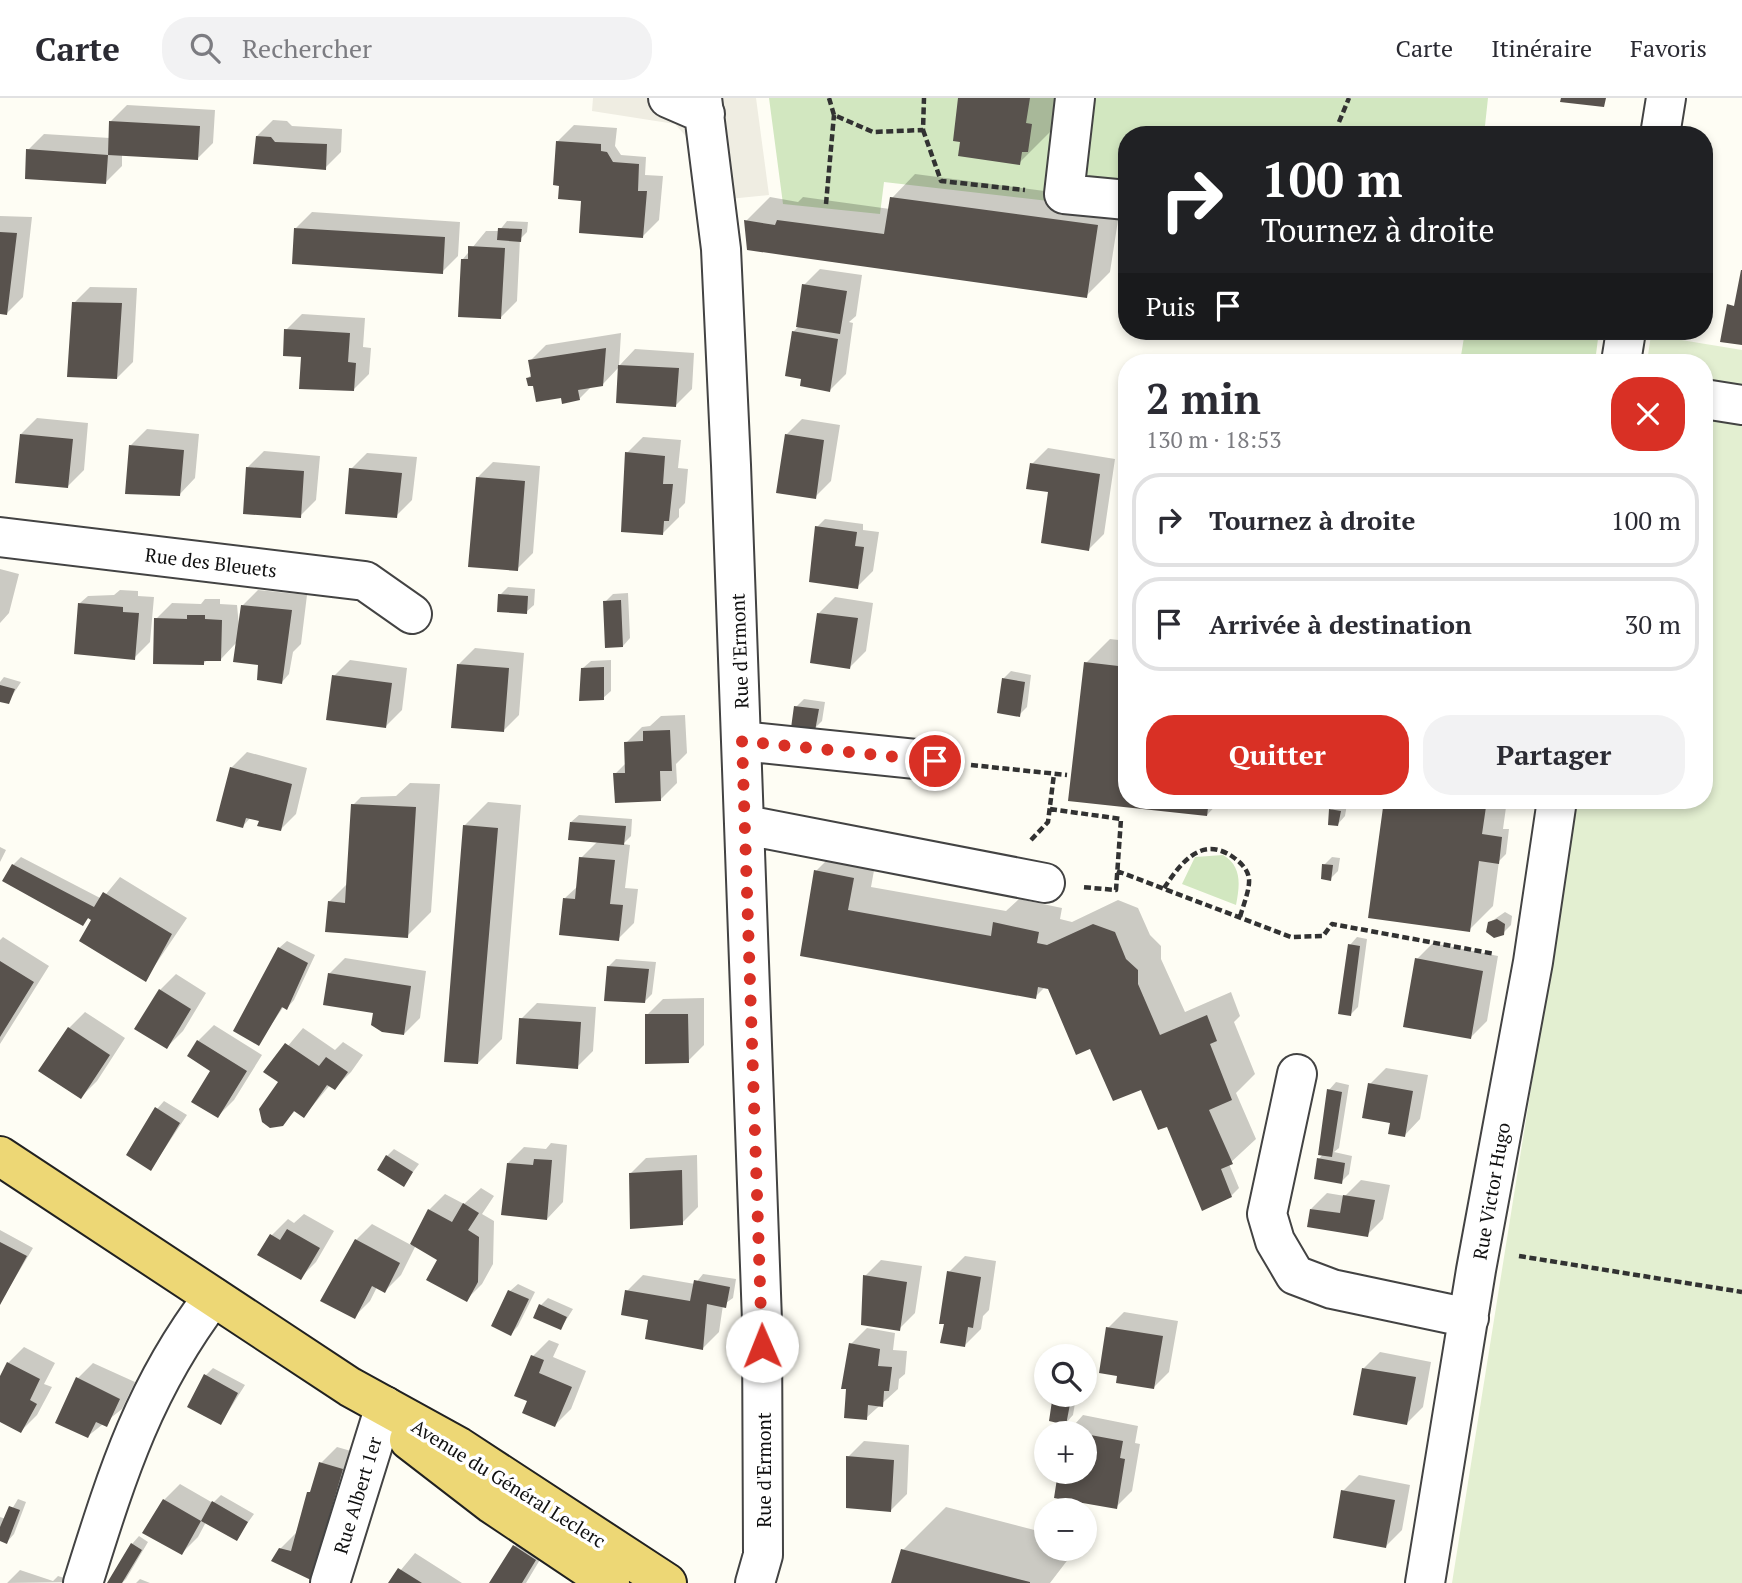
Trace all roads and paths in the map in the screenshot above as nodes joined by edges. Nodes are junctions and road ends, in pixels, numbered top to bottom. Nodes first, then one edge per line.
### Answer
1 (667, 98) edge
2 (829, 98) edge
3 (924, 98) edge
4 (1074, 98) edge
5 (1349, 98) edge
6 (1666, 98) edge
7 (703, 106) edge
8 (834, 115) junction
9 (1339, 122) dead end
10 (1661, 126) edge
11 (923, 130) junction
12 (1064, 194) junction
13 (1118, 199) edge
14 (826, 204) dead end
15 (1713, 400) edge
16 (1742, 405) edge
17 (0, 537) edge
18 (412, 614) dead end
19 (742, 741) junction
20 (935, 761) joint
21 (1067, 775) dead end
22 (1050, 809) dead end
23 (1556, 809) edge
24 (746, 825) junction
25 (1117, 871) junction
26 (1045, 883) joint
27 (1164, 888) junction
28 (1240, 917) junction
29 (1533, 962) junction
30 (1297, 1074) dead end
31 (0, 1156) edge
32 (1480, 1250) junction
33 (1742, 1292) edge
34 (213, 1297) junction
35 (1469, 1318) junction
36 (384, 1411) junction
37 (83, 1583) edge
38 (330, 1583) edge
39 (610, 1583) edge
40 (667, 1583) edge
41 (755, 1583) edge
42 (1425, 1583) edge

1 - 7 street
2 - 8 path
3 - 11 path
4 - 12 street
5 - 9 path
6 - 10 street
7 - 19 street, Rue d'Ermont
8 - 11 path
8 - 14 path
11 - 12 path
12 - 13 street
15 - 16 street
17 - 18 street, Rue des Bleuets
19 - 20 street
19 - 24 street, Rue d'Ermont
20 - 21 path
22 - 25 path
23 - 29 street, Rue Victor Hugo
24 - 26 street
24 - 41 street, Rue d'Ermont
25 - 26 path
25 - 27 path
27 - 28 path
27 - 28 path
28 - 29 path
29 - 32 street, Rue Victor Hugo
30 - 35 street
31 - 34 main road, Avenue du Général Leclerc
32 - 33 path
32 - 35 street, Rue Victor Hugo
34 - 36 main road, Avenue du Général Leclerc
34 - 37 street
35 - 42 street, Rue Victor Hugo
36 - 38 street, Rue Albert 1er
36 - 39 main road, Avenue du Général Leclerc
36 - 40 main road, Avenue du Général Leclerc

